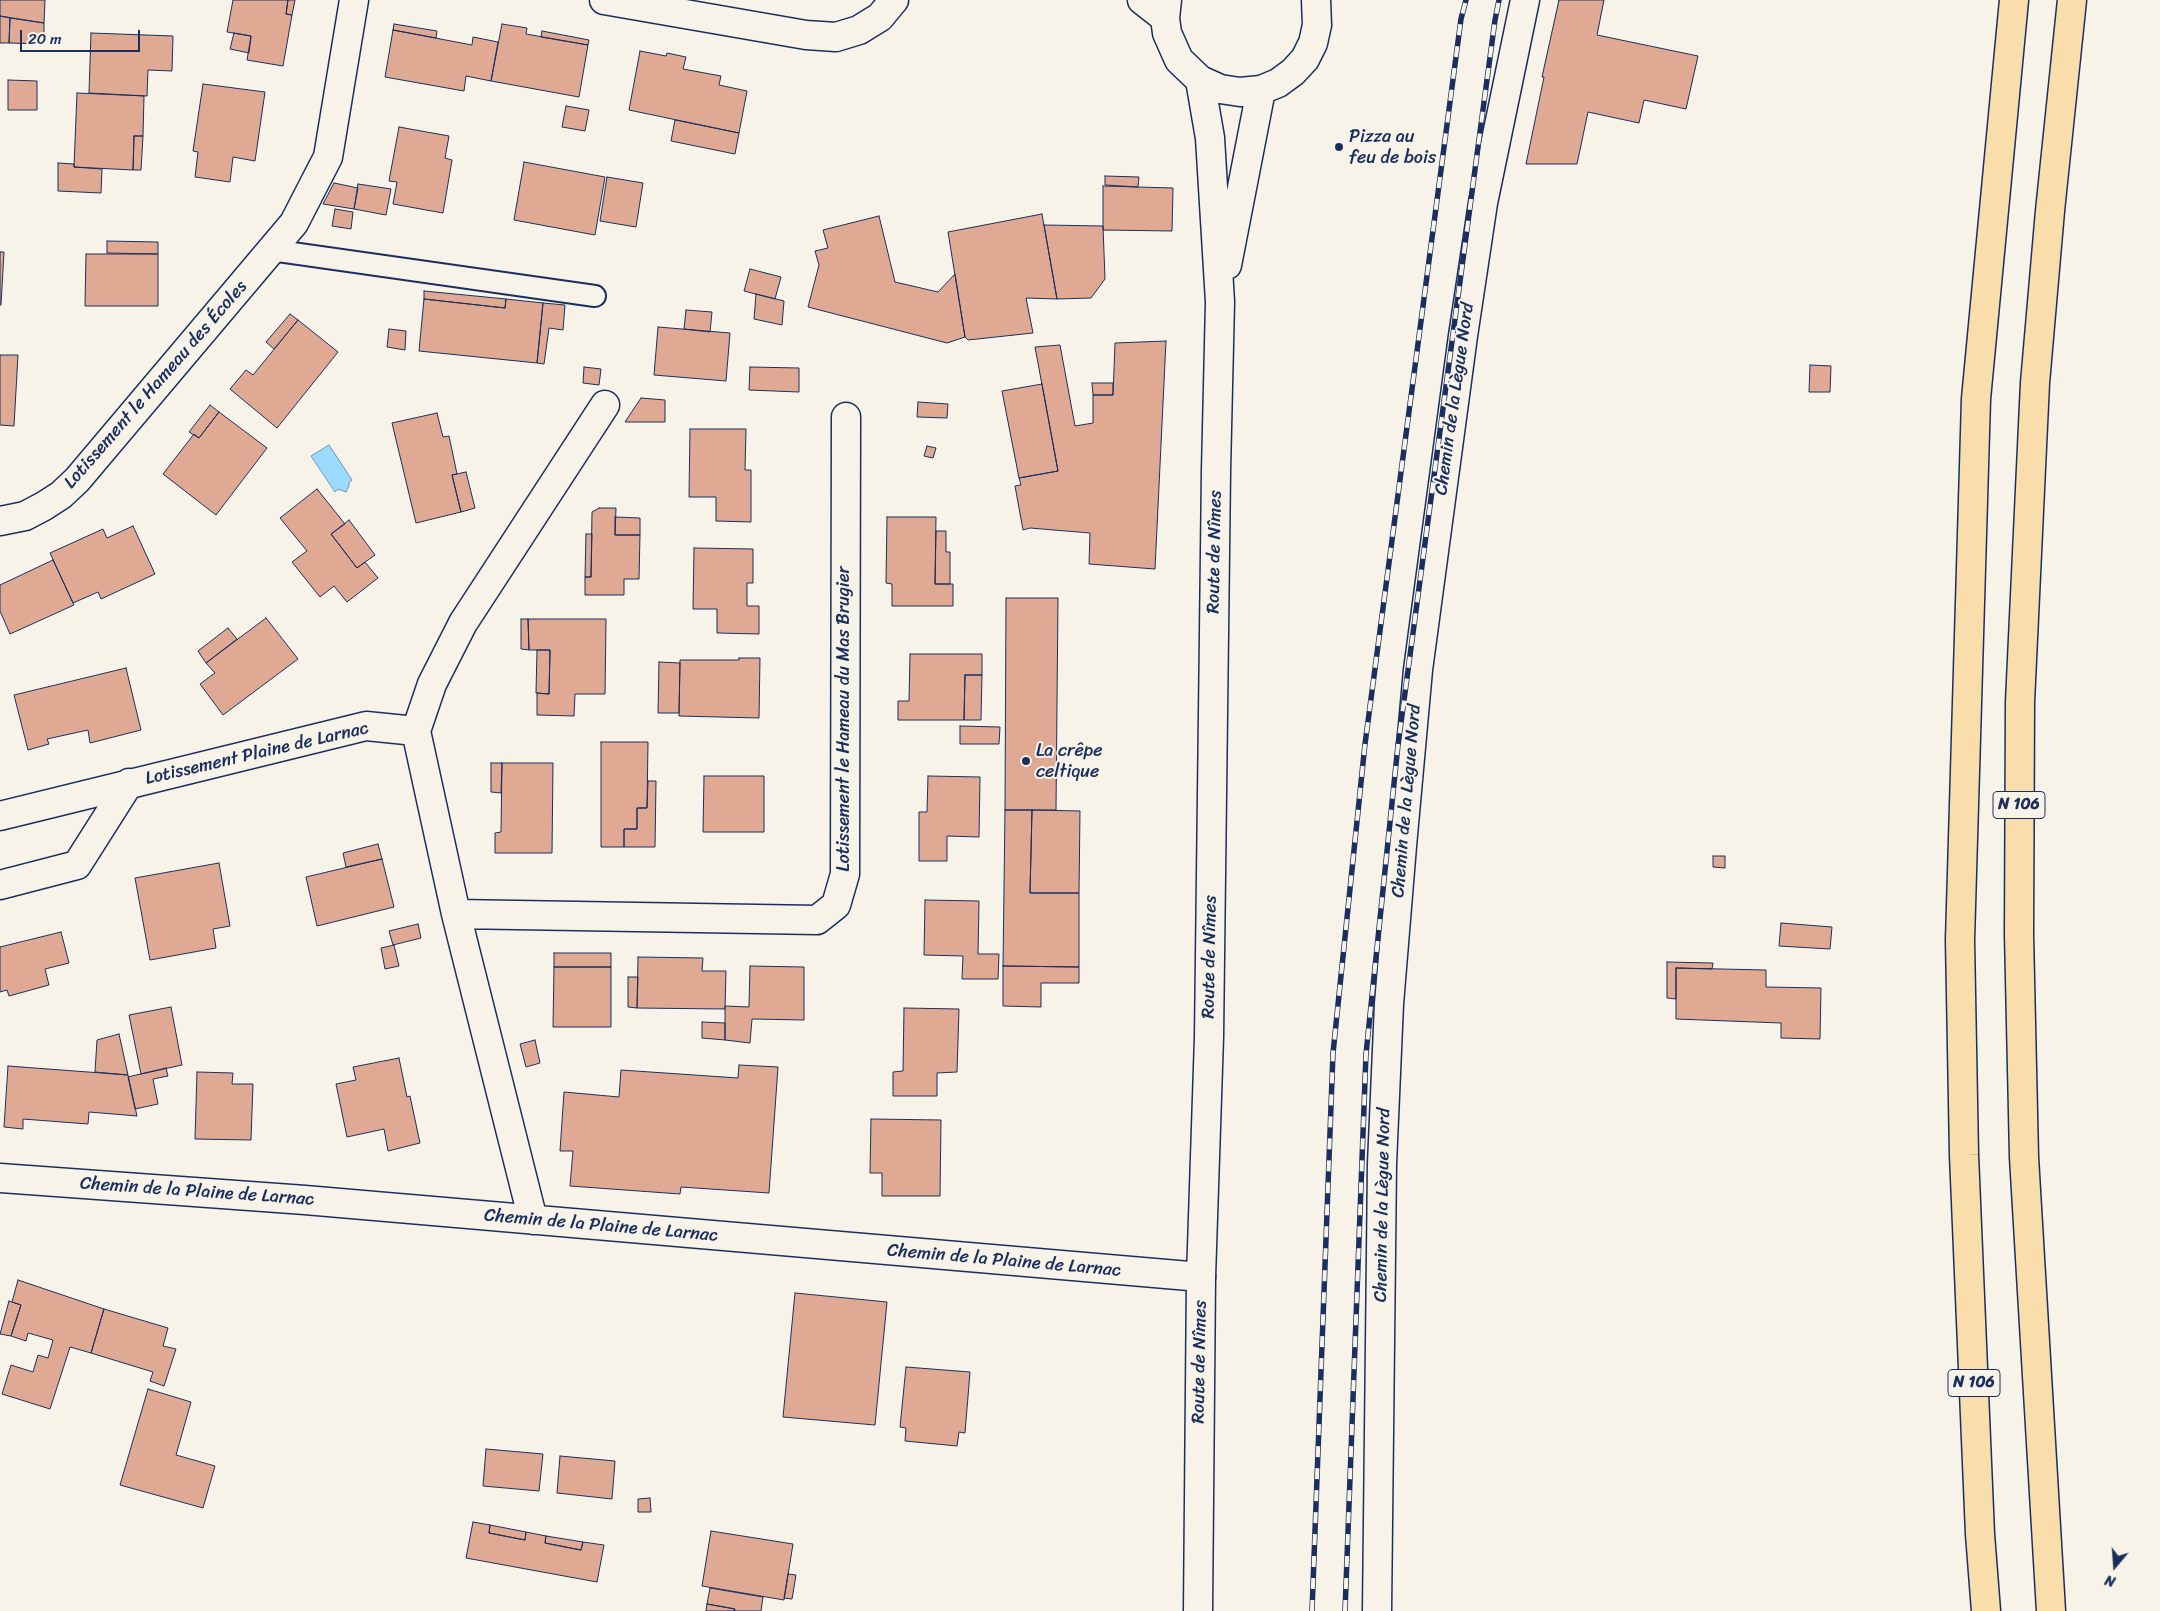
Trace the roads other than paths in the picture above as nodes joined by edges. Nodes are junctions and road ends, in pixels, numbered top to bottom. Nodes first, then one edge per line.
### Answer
1 (354, 0) edge
2 (604, 0) edge
3 (894, 0) edge
4 (1142, 0) edge
5 (1316, 0) edge
6 (1525, 0) edge
7 (2014, 0) edge
8 (2072, 0) edge
9 (1166, 9) edge
10 (1200, 80) junction
11 (1261, 90) junction
12 (271, 250) junction
13 (595, 296) dead end
14 (1220, 302) junction
15 (605, 405) dead end
16 (846, 417) dead end
17 (0, 521) edge
18 (416, 731) junction
19 (129, 783) junction
20 (0, 816) edge
21 (0, 885) edge
22 (456, 914) junction
23 (0, 1178) edge
24 (533, 1220) junction
25 (1201, 1277) junction
26 (1198, 1611) edge
27 (1377, 1611) edge
28 (1986, 1611) edge
29 (2051, 1611) edge

1 - 12 street, Lotissement le Hameau des Écoles
2 - 3 street
4 - 9 street
5 - 11 street
6 - 27 street, Chemin de la Lègue Nord
7 - 28 highway, N 106
8 - 29 highway, N 106
9 - 10 street
10 - 11 street
10 - 14 street, Route de Nîmes
11 - 14 street, Route de Nîmes
12 - 13 lane
12 - 17 street, Lotissement le Hameau des Écoles
14 - 25 street, Route de Nîmes
15 - 18 street
16 - 22 street, Lotissement le Hameau du Mas Brugier
18 - 19 street, Lotissement Plaine de Larnac
18 - 22 street
19 - 20 street, Lotissement Plaine de Larnac
19 - 21 street, Lotissement Plaine de Larnac
22 - 24 street
23 - 24 street, Chemin de la Plaine de Larnac
24 - 25 street, Chemin de la Plaine de Larnac
25 - 26 street, Route de Nîmes

